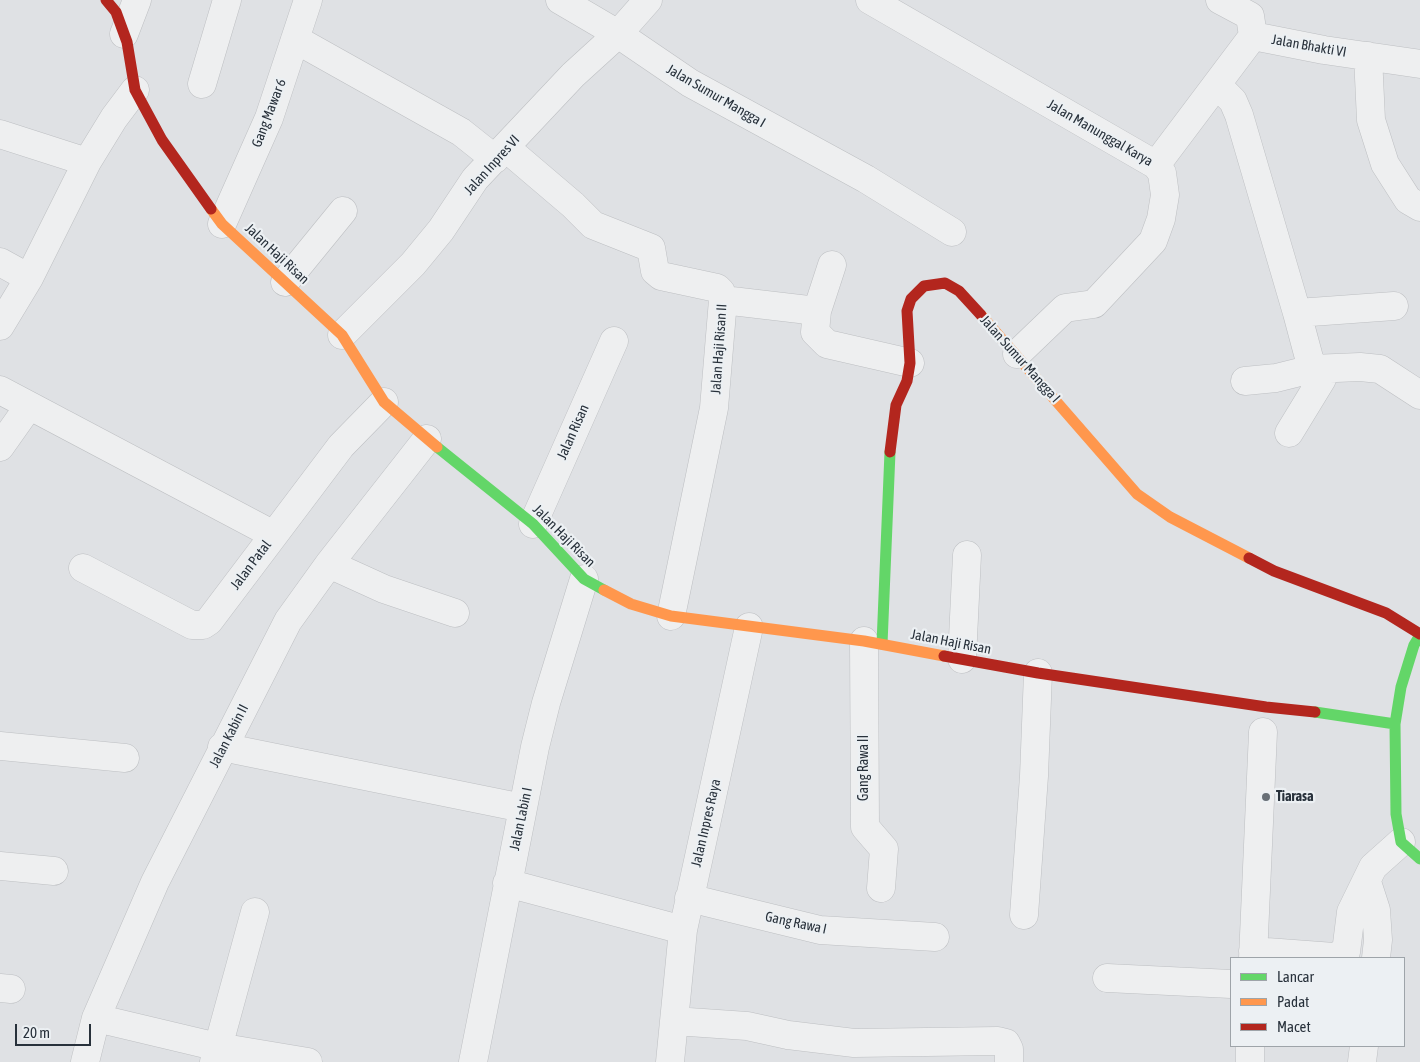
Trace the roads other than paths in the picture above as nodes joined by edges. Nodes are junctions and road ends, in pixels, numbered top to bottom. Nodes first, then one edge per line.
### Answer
1 (106, 0) edge
2 (137, 0) edge
3 (227, 0) edge
4 (308, 0) edge
5 (560, 0) edge
6 (648, 0) edge
7 (870, 0) edge
8 (1220, 0) edge
9 (1252, 17) edge
10 (124, 34) junction
11 (618, 34) junction
12 (295, 39) junction
13 (1368, 56) junction
14 (1420, 64) edge
15 (202, 84) dead end
16 (1214, 89) junction
17 (135, 90) junction
18 (0, 134) edge
19 (500, 153) junction
20 (87, 162) junction
21 (1156, 164) junction
22 (1420, 207) edge
23 (343, 211) dead end
24 (222, 224) junction
25 (952, 232) dead end
26 (0, 262) edge
27 (832, 265) dead end
28 (29, 278) junction
29 (284, 282) junction
30 (723, 300) junction
31 (1394, 306) dead end
32 (817, 311) junction
33 (1297, 313) junction
34 (0, 326) edge
35 (342, 335) junction
36 (614, 341) dead end
37 (1017, 354) junction
38 (910, 363) junction
39 (1312, 369) junction
40 (1245, 381) dead end
41 (0, 390) edge
42 (1420, 395) edge
43 (384, 402) junction
44 (30, 406) junction
45 (1289, 433) dead end
46 (427, 439) junction
47 (0, 447) edge
48 (533, 524) junction
49 (274, 535) junction
50 (967, 555) dead end
51 (329, 564) junction
52 (83, 568) dead end
53 (584, 579) junction
54 (455, 613) dead end
55 (671, 616) junction
56 (750, 627) junction
57 (1420, 634) edge
58 (873, 642) junction
59 (962, 659) junction
60 (1038, 673) junction
61 (1396, 724) junction
62 (1264, 732) dead end
63 (0, 746) edge
64 (222, 747) junction
65 (126, 758) dead end
66 (523, 808) junction
67 (1411, 850) edge
68 (0, 866) edge
69 (54, 871) dead end
70 (1367, 882) junction
71 (507, 883) junction
72 (882, 888) dead end
73 (689, 898) junction
74 (255, 912) dead end
75 (1024, 914) dead end
76 (683, 930) junction
77 (935, 936) dead end
78 (1253, 955) edge
79 (1376, 957) edge
80 (1107, 978) dead end
81 (1230, 984) edge
82 (96, 1018) junction
83 (674, 1021) junction
84 (1250, 1047) edge
85 (1364, 1047) edge
86 (854, 1053) edge
87 (216, 1055) edge
88 (85, 1062) edge
89 (308, 1062) edge
90 (472, 1062) edge
91 (670, 1062) edge
92 (1009, 1062) edge
93 (1250, 1062) edge
94 (1362, 1062) edge

1 - 10 street, Jalan Haji Risan
2 - 10 street
3 - 15 street
4 - 12 street, Gang Mawar 6
5 - 11 street, Jalan Sumur Mangga I
6 - 11 street, Jalan Inpres VI
7 - 21 street, Jalan Manunggal Karya
8 - 9 street, Jalan Bhakti VI
9 - 13 street, Jalan Bhakti VI
9 - 16 street
10 - 17 street, Jalan Haji Risan
11 - 19 street, Jalan Inpres VI
11 - 25 street, Jalan Sumur Mangga I
12 - 19 street
12 - 24 street, Gang Mawar 6
13 - 14 street, Jalan Bhakti VI
13 - 22 street
16 - 21 street
16 - 33 street
17 - 20 street
17 - 24 street, Jalan Haji Risan
18 - 20 street
19 - 30 street, Jalan Haji Risan II
19 - 35 street, Jalan Inpres VI
20 - 28 street
21 - 37 street, Jalan Manunggal Karya
23 - 29 street
24 - 29 street, Jalan Haji Risan
26 - 28 street
27 - 32 street
28 - 34 street
29 - 35 street, Jalan Haji Risan
30 - 32 street
30 - 55 street, Jalan Haji Risan II
31 - 33 street
32 - 38 street
33 - 39 street
35 - 43 street, Jalan Haji Risan
36 - 48 street, Jalan Risan
37 - 38 street, Jalan Sumur Mangga I
37 - 57 street, Jalan Sumur Mangga I
38 - 58 street, Jalan Sumur Mangga I
39 - 40 street
39 - 42 street
39 - 45 street
41 - 44 street
43 - 46 street, Jalan Haji Risan
43 - 49 street, Jalan Patal
44 - 47 street
44 - 49 street
46 - 48 street, Jalan Haji Risan
46 - 51 street, Jalan Kabin II
48 - 53 street, Jalan Haji Risan
49 - 52 street, Jalan Patal
50 - 59 street
51 - 54 street
51 - 64 street, Jalan Kabin II
53 - 55 street, Jalan Haji Risan
53 - 66 street, Jalan Labin I
55 - 56 street, Jalan Haji Risan
56 - 58 street, Jalan Haji Risan
56 - 73 street, Jalan Inpres Raya
57 - 61 street
58 - 59 street, Jalan Haji Risan
58 - 72 street, Gang Rawa II
59 - 60 street, Jalan Haji Risan
60 - 61 street, Jalan Haji Risan
60 - 75 street
61 - 67 street
62 - 78 street
63 - 65 street
64 - 66 street
64 - 82 street, Jalan Kabin II
66 - 71 street, Jalan Labin I
67 - 70 street
68 - 69 street
70 - 78 street
70 - 79 street
71 - 76 street
71 - 90 street, Jalan Labin I
73 - 76 street, Jalan Inpres Raya
73 - 77 street, Gang Rawa I
74 - 87 street
76 - 83 street, Jalan Inpres Raya
80 - 81 street
82 - 87 street
82 - 88 street, Jalan Kabin II
83 - 86 street
83 - 91 street, Jalan Inpres Raya
84 - 93 street
85 - 94 street
86 - 92 street
87 - 89 street

